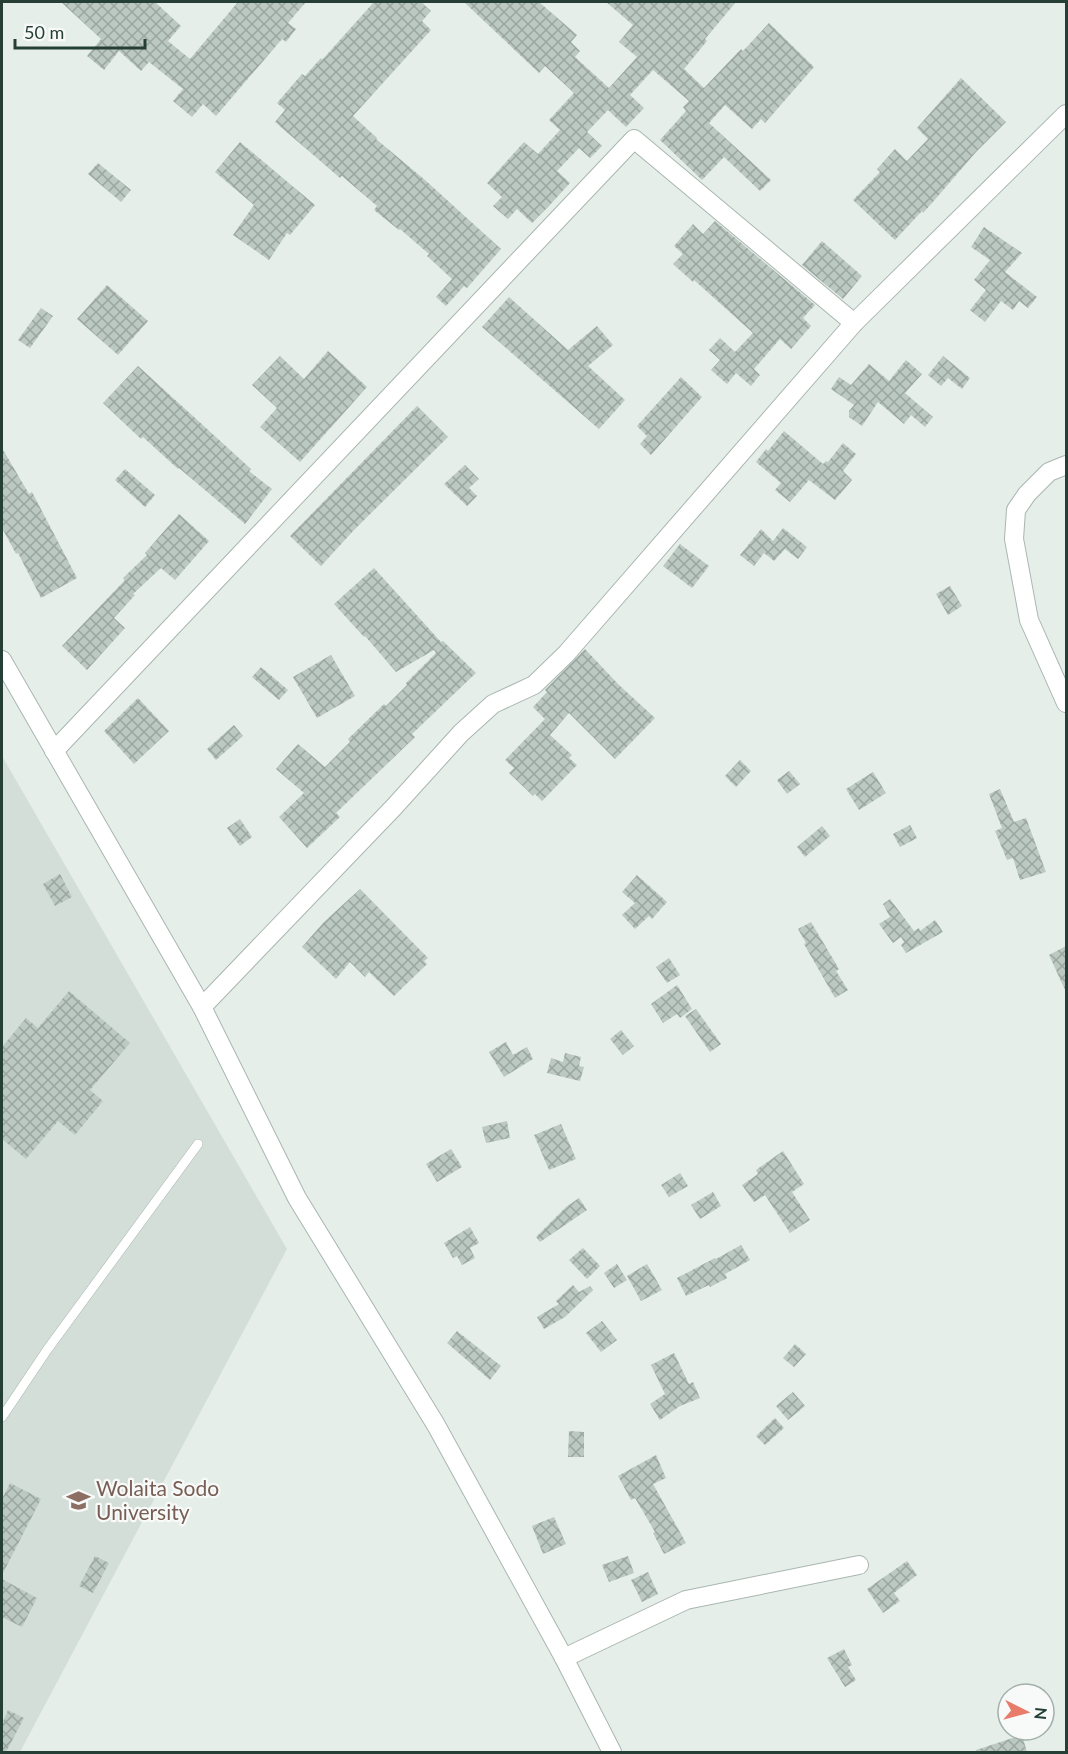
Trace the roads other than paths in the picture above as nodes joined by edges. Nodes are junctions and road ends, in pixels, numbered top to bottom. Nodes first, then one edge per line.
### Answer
1 (1066, 114) edge
2 (854, 323) junction
3 (1066, 465) edge
4 (2, 660) edge
5 (1066, 703) edge
6 (54, 752) junction
7 (202, 1007) junction
8 (198, 1144) dead end
9 (2, 1414) edge
10 (859, 1565) dead end
11 (564, 1658) junction
12 (612, 1752) edge

1 - 2 street
2 - 6 street
2 - 7 street
3 - 5 street
4 - 6 street
6 - 7 street
7 - 11 street
8 - 9 lane
10 - 11 street
11 - 12 street

